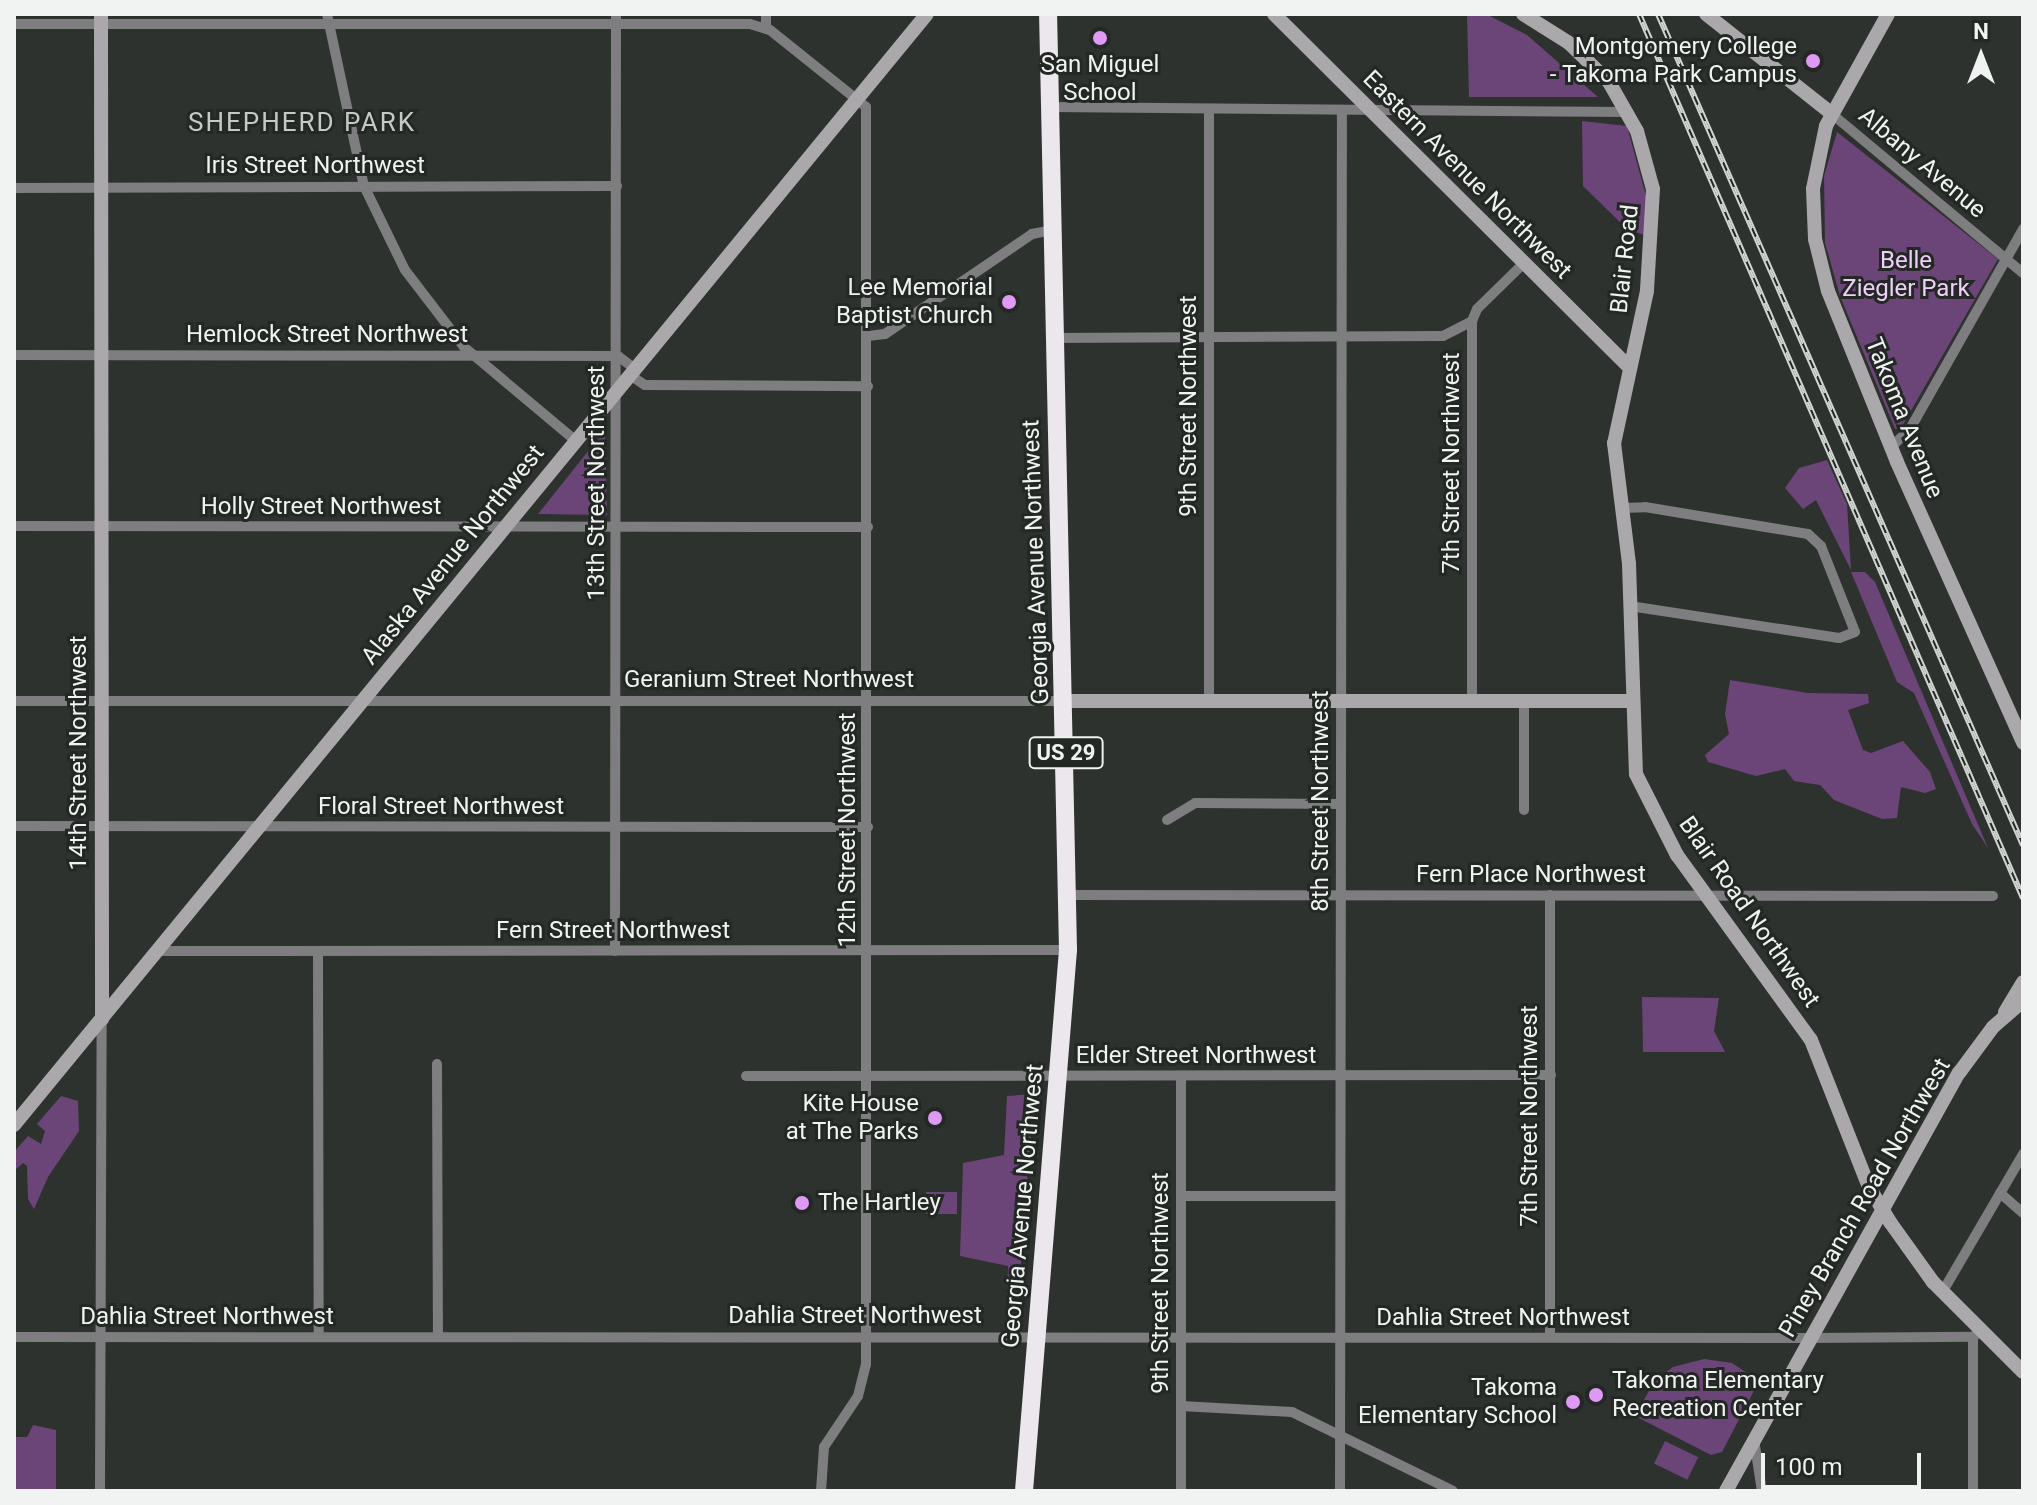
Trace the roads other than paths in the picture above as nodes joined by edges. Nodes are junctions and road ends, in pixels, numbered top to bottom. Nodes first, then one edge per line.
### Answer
1 (766, 14) edge
2 (927, 14) edge
3 (1048, 14) edge
4 (1274, 14) edge
5 (1523, 14) edge
6 (1706, 14) edge
7 (1888, 14) edge
8 (101, 19) edge
9 (328, 19) edge
10 (616, 19) edge
11 (14, 24) edge
12 (766, 28) junction
13 (857, 99) junction
14 (1050, 107) junction
15 (1209, 111) junction
16 (1342, 111) junction
17 (1372, 111) junction
18 (1628, 112) junction
19 (1832, 114) junction
20 (364, 186) junction
21 (617, 186) junction
22 (101, 187) junction
23 (14, 188) edge
24 (2023, 229) edge
25 (1052, 230) junction
26 (2006, 259) junction
27 (1524, 263) junction
28 (2023, 273) edge
29 (1472, 321) junction
30 (868, 336) junction
31 (1054, 338) junction
32 (1209, 338) junction
33 (1341, 338) junction
34 (14, 355) edge
35 (101, 355) junction
36 (472, 355) junction
37 (618, 356) junction
38 (1629, 367) junction
39 (633, 372) junction
40 (868, 386) junction
41 (618, 391) junction
42 (576, 441) junction
43 (1891, 447) junction
44 (1622, 508) junction
45 (14, 526) edge
46 (101, 526) junction
47 (505, 527) junction
48 (617, 527) junction
49 (868, 527) junction
50 (1631, 606) junction
51 (14, 701) edge
52 (101, 701) junction
53 (1065, 701) junction
54 (1209, 701) junction
55 (1341, 701) junction
56 (1472, 701) junction
57 (1524, 701) junction
58 (1632, 701) junction
59 (362, 702) junction
60 (616, 702) junction
61 (868, 702) junction
62 (2023, 743) edge
63 (1341, 804) junction
64 (1524, 810) dead end
65 (1167, 820) dead end
66 (14, 826) edge
67 (101, 827) junction
68 (259, 827) junction
69 (616, 827) junction
70 (868, 827) junction
71 (1068, 895) junction
72 (1341, 895) junction
73 (1550, 895) junction
74 (1706, 895) junction
75 (1993, 896) dead end
76 (1068, 950) junction
77 (158, 951) junction
78 (318, 951) junction
79 (615, 951) junction
80 (868, 952) junction
81 (2023, 982) edge
82 (2023, 1001) edge
83 (2003, 1015) junction
84 (102, 1019) junction
85 (437, 1064) dead end
86 (1551, 1075) junction
87 (746, 1076) dead end
88 (867, 1076) junction
89 (1058, 1076) junction
90 (1181, 1076) junction
91 (1340, 1076) junction
92 (14, 1125) edge
93 (2023, 1154) edge
94 (2000, 1193) junction
95 (1182, 1196) junction
96 (1340, 1196) junction
97 (1883, 1210) junction
98 (2023, 1213) edge
99 (1943, 1291) junction
100 (1977, 1334) junction
101 (319, 1336) junction
102 (438, 1336) junction
103 (866, 1336) junction
104 (14, 1337) edge
105 (100, 1337) junction
106 (1037, 1337) junction
107 (1550, 1337) junction
108 (1182, 1338) junction
109 (1340, 1338) junction
110 (1810, 1338) junction
111 (2023, 1372) edge
112 (1181, 1406) junction
113 (1340, 1433) junction
114 (1754, 1439) junction
115 (100, 1491) edge
116 (821, 1491) edge
117 (1024, 1491) edge
118 (1181, 1491) edge
119 (1340, 1491) edge
120 (1453, 1491) edge
121 (1726, 1491) edge
122 (1762, 1491) edge
123 (1973, 1491) edge

1 - 12 street
2 - 13 main road, Alaska Avenue Northwest
3 - 14 highway, Georgia Avenue Northwest / US 29
4 - 17 main road, Eastern Avenue Northwest
5 - 18 main road, Blair Road
6 - 19 main road
7 - 19 main road, Takoma Avenue
8 - 9 street
8 - 11 street
8 - 22 main road, 14th Street Northwest
9 - 10 street
9 - 20 street
10 - 12 street
10 - 21 street, 13th Street Northwest
12 - 13 street
13 - 30 street, 12th Street Northwest
13 - 39 main road, Alaska Avenue Northwest
14 - 15 street
14 - 25 highway, Georgia Avenue Northwest / US 29
15 - 16 street
15 - 32 street, 9th Street Northwest
16 - 17 street
16 - 33 street, 8th Street Northwest
17 - 18 street
17 - 27 main road, Eastern Avenue Northwest
18 - 38 main road, Blair Road
19 - 26 street, Albany Avenue
19 - 43 main road, Takoma Avenue
20 - 21 street, Iris Street Northwest
20 - 22 street, Iris Street Northwest
20 - 36 street
21 - 37 street, 13th Street Northwest
22 - 23 street, Iris Street Northwest
22 - 35 main road, 14th Street Northwest
24 - 26 street
25 - 30 street
25 - 31 highway, Georgia Avenue Northwest / US 29
26 - 28 street, Albany Avenue
26 - 43 street
27 - 29 street
27 - 38 main road, Eastern Avenue Northwest
29 - 33 street
29 - 56 street, 7th Street Northwest
30 - 40 street, 12th Street Northwest
31 - 32 street
31 - 53 highway, Georgia Avenue Northwest / US 29
32 - 33 street
32 - 54 street, 9th Street Northwest
33 - 55 street, 8th Street Northwest
34 - 35 street, Hemlock Street Northwest
35 - 36 street, Hemlock Street Northwest
35 - 46 main road, 14th Street Northwest
36 - 37 street, Hemlock Street Northwest
36 - 42 street
37 - 39 street
37 - 41 street, 13th Street Northwest
38 - 44 main road, Blair Road Northwest
39 - 40 street
39 - 41 main road, Alaska Avenue Northwest
40 - 49 street, 12th Street Northwest
41 - 42 main road, Alaska Avenue Northwest
41 - 48 street, 13th Street Northwest
42 - 47 main road, Alaska Avenue Northwest
43 - 62 main road, Takoma Avenue
44 - 50 main road, Blair Road Northwest
44 - 50 street
45 - 46 street, Holly Street Northwest
46 - 47 street, Holly Street Northwest
46 - 52 main road, 14th Street Northwest
47 - 48 street, Holly Street Northwest
47 - 59 main road, Alaska Avenue Northwest
48 - 49 street, Holly Street Northwest
48 - 60 street, 13th Street Northwest
49 - 61 street, 12th Street Northwest
50 - 58 main road, Blair Road Northwest
51 - 52 street, Geranium Street Northwest
52 - 59 street, Geranium Street Northwest
52 - 67 main road, 14th Street Northwest
53 - 54 main road, Geranium Street Northwest
53 - 61 street, Geranium Street Northwest
53 - 71 highway, Georgia Avenue Northwest / US 29
54 - 55 main road, Geranium Street Northwest
55 - 56 main road, Geranium Street Northwest
55 - 63 street, 8th Street Northwest
56 - 57 main road, Geranium Street Northwest
57 - 58 main road, Geranium Street Northwest
57 - 64 street
58 - 74 main road, Blair Road Northwest
59 - 60 street, Geranium Street Northwest
59 - 68 main road, Alaska Avenue Northwest
60 - 61 street, Geranium Street Northwest
60 - 69 street, 13th Street Northwest
61 - 70 street, 12th Street Northwest
63 - 65 street
63 - 72 street, 8th Street Northwest
66 - 67 street, Floral Street Northwest
67 - 68 street, Floral Street Northwest
67 - 84 main road, 14th Street Northwest
68 - 69 street, Floral Street Northwest
68 - 77 main road, Alaska Avenue Northwest
69 - 70 street, Floral Street Northwest
69 - 79 street, 13th Street Northwest
70 - 80 street, 12th Street Northwest
71 - 72 street, Fern Place Northwest
71 - 76 highway, Georgia Avenue Northwest / US 29
72 - 73 street, Fern Place Northwest
72 - 91 street, 8th Street Northwest
73 - 74 street, Fern Place Northwest
73 - 86 street, 7th Street Northwest
74 - 75 street, Fern Place Northwest
74 - 97 main road, Blair Road Northwest
76 - 80 street, Fern Street Northwest
76 - 89 highway, Georgia Avenue Northwest / US 29
77 - 78 street, Fern Street Northwest
77 - 84 main road, Alaska Avenue Northwest
78 - 79 street, Fern Street Northwest
78 - 101 street
79 - 80 street, Fern Street Northwest
80 - 88 street, 12th Street Northwest
81 - 83 main road, Piney Branch Road Northwest
82 - 83 main road, Piney Branch Road Northwest
83 - 97 main road, Piney Branch Road Northwest
84 - 92 main road, Alaska Avenue Northwest
84 - 105 street, 14th Street Northwest
85 - 102 street
86 - 91 street, Elder Street Northwest
86 - 107 street, 7th Street Northwest
87 - 88 street, Elder Street Northwest
88 - 89 street, Elder Street Northwest
88 - 103 street, 12th Street Northwest
89 - 90 street, Elder Street Northwest
89 - 106 highway, Georgia Avenue Northwest / US 29
90 - 91 street, Elder Street Northwest
90 - 95 street, 9th Street Northwest
91 - 96 street, 8th Street Northwest
93 - 94 street
94 - 98 street
94 - 99 street
95 - 96 street
95 - 108 street, 9th Street Northwest
96 - 109 street, 8th Street Northwest
97 - 99 main road, Blair Road Northwest
97 - 110 main road, Piney Branch Road Northwest
99 - 100 main road, Blair Road Northwest
100 - 110 street, Dahlia Street Northwest
100 - 111 main road, Blair Road Northwest
100 - 123 street
101 - 102 street, Dahlia Street Northwest
101 - 105 street, Dahlia Street Northwest
102 - 103 street, Dahlia Street Northwest
103 - 106 street, Dahlia Street Northwest
103 - 116 street, 12th Street Northwest
104 - 105 street, Dahlia Street Northwest
105 - 115 street, 14th Street Northwest
106 - 108 street, Dahlia Street Northwest
106 - 117 highway, Georgia Avenue Northwest / US 29
107 - 109 street, Dahlia Street Northwest
107 - 110 street, Dahlia Street Northwest
108 - 109 street, Dahlia Street Northwest
108 - 112 street, 9th Street Northwest
109 - 113 street, 8th Street Northwest
110 - 114 main road, Piney Branch Road Northwest
112 - 113 street
112 - 118 street, 9th Street Northwest
113 - 119 street, 8th Street Northwest
113 - 120 street
114 - 121 main road, Piney Branch Road Northwest
114 - 122 street

